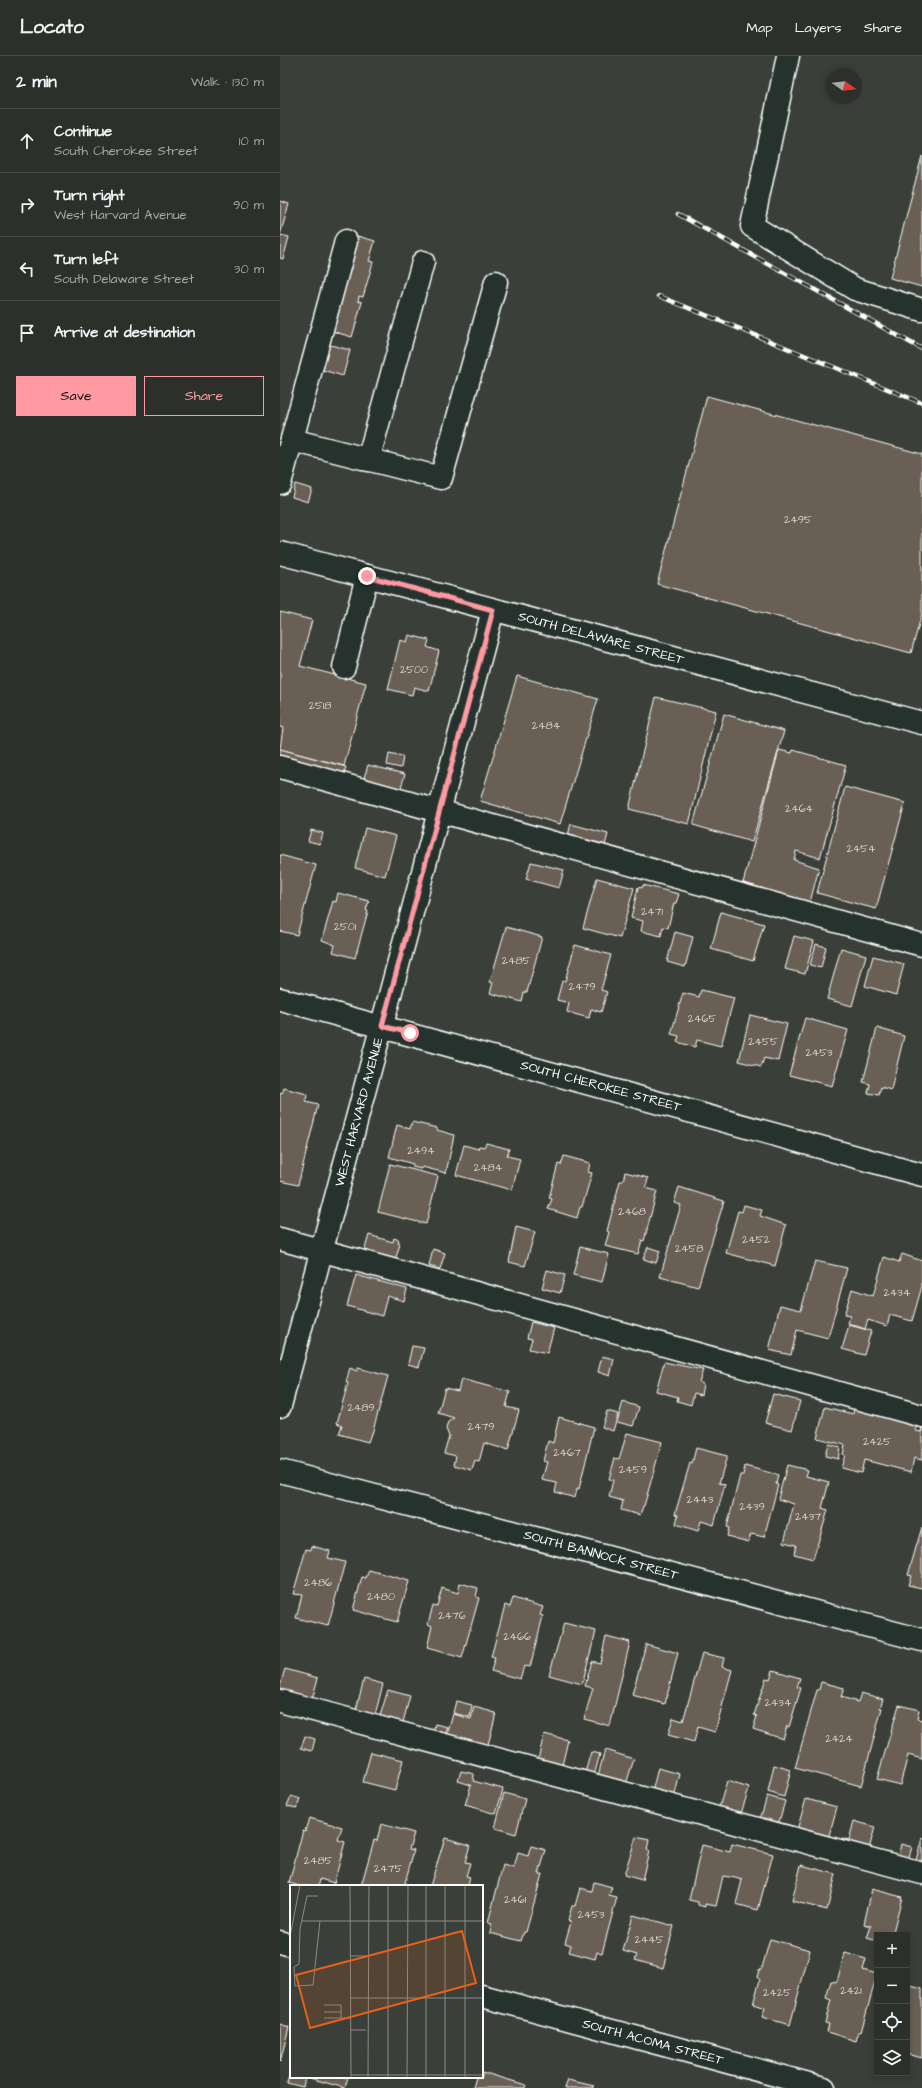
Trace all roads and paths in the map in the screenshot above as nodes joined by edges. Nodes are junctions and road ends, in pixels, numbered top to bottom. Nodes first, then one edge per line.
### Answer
1 (788, 56) edge
2 (346, 241) dead end
3 (423, 262) dead end
4 (496, 282) dead end
5 (922, 310) edge
6 (292, 440) junction
7 (368, 460) junction
8 (280, 484) edge
9 (280, 552) edge
10 (367, 576) junction
11 (493, 610) junction
12 (344, 667) dead end
13 (922, 723) edge
14 (280, 767) edge
15 (440, 810) junction
16 (922, 945) edge
17 (280, 999) edge
18 (382, 1026) junction
19 (922, 1175) edge
20 (280, 1240) edge
21 (322, 1251) junction
22 (280, 1406) edge
23 (922, 1416) edge
24 (280, 1471) edge
25 (922, 1640) edge
26 (280, 1701) edge
27 (922, 1873) edge
28 (280, 1942) edge
29 (290, 1945) edge
30 (483, 1996) edge
31 (824, 2088) edge

1 - 5 street
2 - 6 street
3 - 7 street
4 - 7 street
6 - 7 street
6 - 8 street
9 - 10 street, SOUTH DELAWARE STREET
10 - 11 street, SOUTH DELAWARE STREET
10 - 12 street
11 - 13 street, SOUTH DELAWARE STREET
11 - 15 street, WEST HARVARD AVENUE
14 - 15 street
15 - 16 street
15 - 18 street, WEST HARVARD AVENUE
17 - 18 street, SOUTH CHEROKEE STREET
18 - 19 street, SOUTH CHEROKEE STREET
18 - 21 street, WEST HARVARD AVENUE
20 - 21 street
21 - 22 street, WEST HARVARD AVENUE
21 - 23 street
24 - 25 street, SOUTH BANNOCK STREET
26 - 27 street
28 - 29 street
30 - 31 street, SOUTH ACOMA STREET

